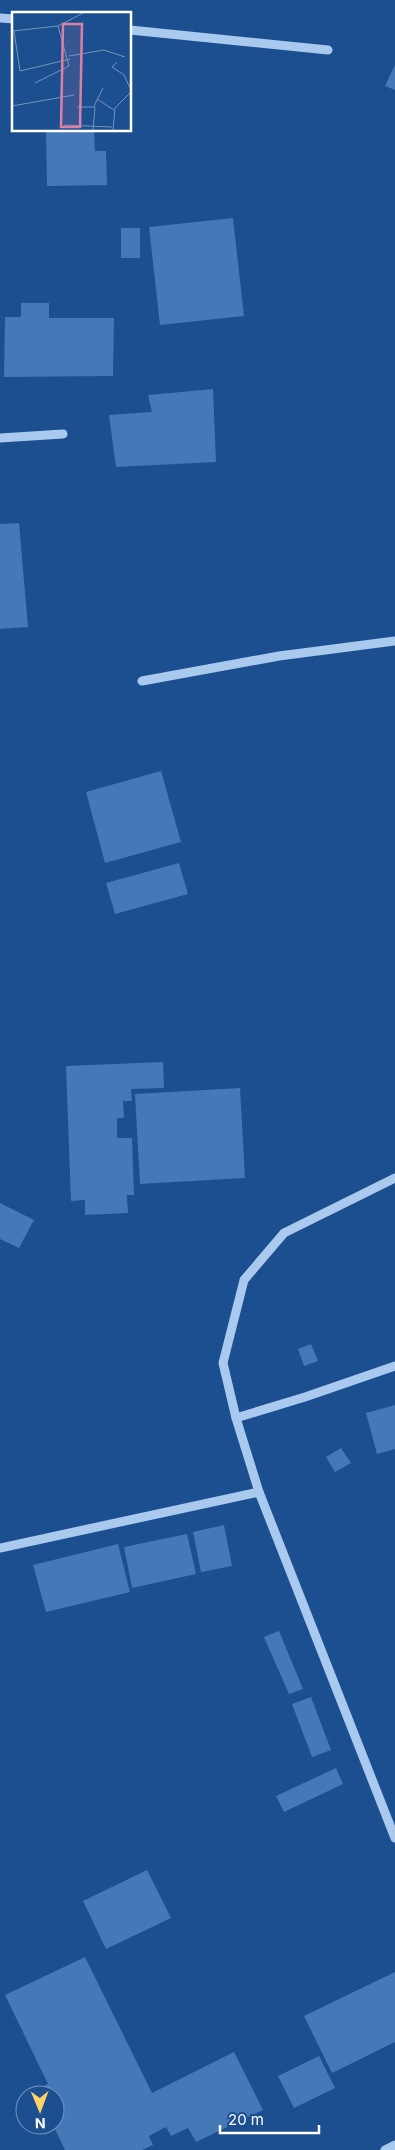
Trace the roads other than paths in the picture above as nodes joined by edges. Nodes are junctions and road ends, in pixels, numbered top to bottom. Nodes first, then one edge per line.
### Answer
1 (131, 30) edge
2 (328, 50) dead end
3 (63, 434) dead end
4 (0, 438) edge
5 (395, 641) edge
6 (142, 681) dead end
7 (395, 1178) edge
8 (395, 1366) edge
9 (236, 1418) junction
10 (259, 1492) junction
11 (0, 1548) edge
12 (395, 1838) edge
13 (395, 2144) edge
14 (384, 2150) edge

1 - 2 street
3 - 4 street
5 - 6 street
7 - 9 street
8 - 9 street
9 - 10 street
10 - 11 street
10 - 12 street
13 - 14 street

